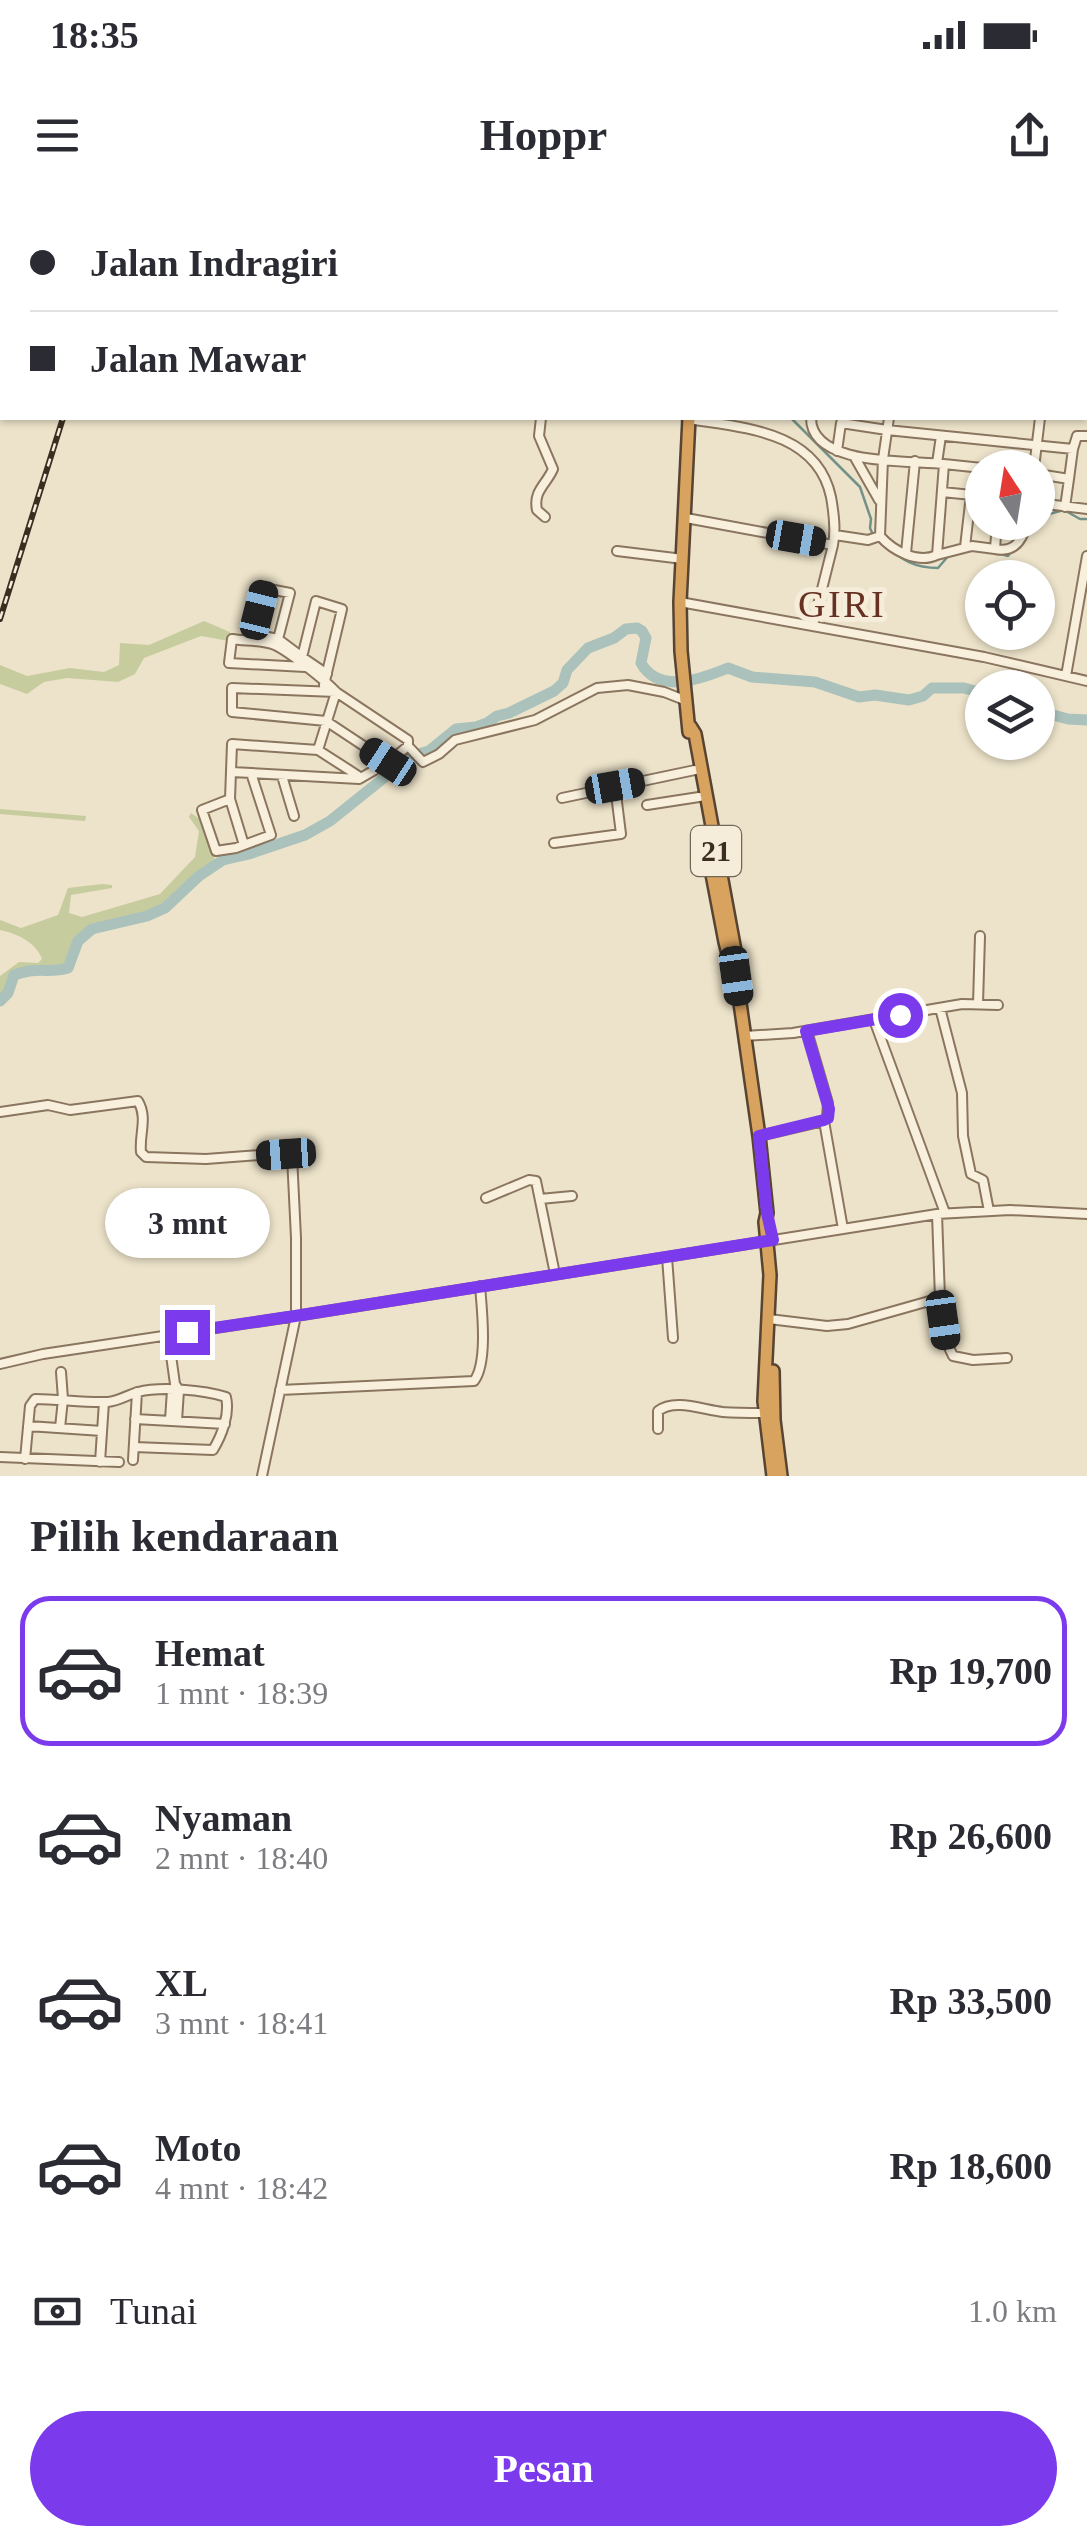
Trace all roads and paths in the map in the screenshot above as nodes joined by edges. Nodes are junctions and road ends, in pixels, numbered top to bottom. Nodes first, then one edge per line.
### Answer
1 (541, 420) edge
2 (689, 420) edge
3 (698, 420) edge
4 (811, 420) edge
5 (842, 420) edge
6 (889, 420) edge
7 (1040, 420) edge
8 (887, 430) junction
9 (941, 436) junction
10 (1087, 436) edge
11 (1037, 444) junction
12 (1073, 449) junction
13 (1037, 450) edge
14 (837, 451) junction
15 (854, 456) junction
16 (883, 459) junction
17 (916, 461) junction
18 (941, 463) junction
19 (965, 466) edge
20 (1055, 476) edge
21 (1069, 479) junction
22 (942, 492) junction
23 (965, 494) edge
24 (880, 502) junction
25 (1055, 505) edge
26 (1065, 506) junction
27 (1087, 509) edge
28 (545, 517) dead end
29 (686, 518) junction
30 (875, 538) junction
31 (834, 540) junction
32 (966, 540) edge
33 (996, 540) edge
34 (1020, 540) edge
35 (965, 547) junction
36 (995, 549) junction
37 (617, 551) dead end
38 (906, 553) junction
39 (937, 555) junction
40 (1087, 556) edge
41 (683, 558) junction
42 (1084, 586) edge
43 (680, 602) junction
44 (813, 625) junction
45 (278, 642) junction
46 (304, 662) junction
47 (1066, 676) junction
48 (326, 678) junction
49 (1087, 681) edge
50 (336, 692) junction
51 (322, 693) junction
52 (686, 698) junction
53 (326, 721) junction
54 (690, 726) junction
55 (318, 750) junction
56 (413, 751) junction
57 (388, 762) junction
58 (695, 770) junction
59 (232, 772) junction
60 (251, 773) junction
61 (282, 776) junction
62 (362, 778) junction
63 (615, 786) junction
64 (699, 797) junction
65 (562, 798) dead end
66 (230, 799) junction
67 (648, 806) dead end
68 (294, 816) dead end
69 (554, 843) dead end
70 (244, 845) junction
71 (980, 936) dead end
72 (736, 976) junction
73 (978, 1004) junction
74 (998, 1006) dead end
75 (940, 1008) junction
76 (874, 1020) junction
77 (806, 1031) junction
78 (744, 1036) junction
79 (0, 1112) edge
80 (827, 1116) junction
81 (759, 1136) junction
82 (572, 1196) dead end
83 (486, 1198) dead end
84 (540, 1199) junction
85 (989, 1211) junction
86 (941, 1214) junction
87 (1087, 1214) edge
88 (843, 1229) junction
89 (770, 1241) junction
90 (667, 1257) junction
91 (554, 1274) junction
92 (480, 1286) junction
93 (940, 1298) junction
94 (296, 1316) junction
95 (772, 1320) junction
96 (168, 1334) junction
97 (672, 1338) dead end
98 (1007, 1358) dead end
99 (0, 1364) edge
100 (60, 1372) dead end
101 (175, 1388) junction
102 (280, 1390) junction
103 (136, 1392) junction
104 (63, 1399) junction
105 (104, 1402) junction
106 (765, 1413) junction
107 (135, 1419) junction
108 (174, 1420) junction
109 (224, 1424) junction
110 (28, 1426) junction
111 (60, 1428) junction
112 (658, 1429) dead end
113 (102, 1431) junction
114 (134, 1448) junction
115 (0, 1457) edge
116 (25, 1458) junction
117 (133, 1460) dead end
118 (100, 1462) junction
119 (119, 1462) dead end
120 (262, 1476) edge
121 (773, 1476) edge
122 (781, 1476) edge

1 - 28 street
2 - 29 highway, 21
3 - 31 street
4 - 14 street
5 - 8 street
5 - 14 street
6 - 8 street
7 - 11 street
8 - 9 street
8 - 16 street
9 - 11 street
9 - 18 street
10 - 12 street
11 - 12 street
11 - 13 street
12 - 21 street
14 - 15 street
15 - 16 street
15 - 24 street
16 - 17 street
16 - 24 street
17 - 18 street
17 - 38 street
18 - 19 street
18 - 22 street
20 - 21 street
21 - 26 street
22 - 23 street
22 - 39 street
24 - 30 street
25 - 26 street
26 - 27 street
29 - 31 street
29 - 41 highway, 21
30 - 31 street
30 - 38 street
31 - 44 street
32 - 35 street
33 - 36 street
34 - 36 street
35 - 36 street
35 - 39 street
37 - 41 street
38 - 39 street
40 - 42 street
41 - 43 highway, 21
42 - 47 street
43 - 44 street
43 - 52 highway, 21
44 - 47 street
45 - 45 street
45 - 46 street
45 - 46 street
46 - 48 street
46 - 48 street
47 - 49 street
48 - 50 street
48 - 51 street
50 - 51 street
50 - 53 street
50 - 56 street
51 - 53 street
52 - 54 highway, 21
52 - 56 street
53 - 55 street
53 - 57 street
54 - 58 highway, 21
54 - 72 highway, 21
55 - 59 street
55 - 62 street
56 - 57 street
57 - 62 street
58 - 63 street
58 - 64 highway, 21
59 - 60 street
59 - 66 street
60 - 61 street
60 - 70 street
61 - 62 street
61 - 68 street
63 - 65 street
63 - 69 street
64 - 67 street
64 - 72 highway, 21
66 - 70 street
66 - 70 street
71 - 73 street
72 - 78 highway, 21
73 - 74 street
73 - 75 street
75 - 76 street
75 - 85 street
76 - 77 street
76 - 86 street
77 - 78 street
77 - 80 street
78 - 81 highway, 21
79 - 94 street
80 - 81 street
80 - 88 street
81 - 89 highway, 21
82 - 84 street
83 - 84 street
84 - 91 street
85 - 86 street
85 - 87 street
86 - 88 street
86 - 93 street
88 - 89 street
89 - 90 street
89 - 95 highway, 21
89 - 95 highway, 21
90 - 91 street
90 - 97 street
91 - 92 street
92 - 94 street
92 - 102 street
93 - 95 street
93 - 98 street
94 - 96 street
94 - 102 street
95 - 106 highway, 21
95 - 122 highway, 21
96 - 99 street
96 - 101 street
100 - 104 street
101 - 103 street
101 - 108 street
101 - 109 street
102 - 120 street
103 - 105 street
103 - 107 street
104 - 105 street
104 - 110 street
104 - 111 street
105 - 113 street
106 - 112 street
106 - 121 highway, 21
107 - 108 street
107 - 114 street
108 - 109 street
109 - 114 street
110 - 111 street
110 - 116 street
111 - 113 street
113 - 118 street
114 - 117 street
115 - 116 street
116 - 118 street
118 - 119 street

